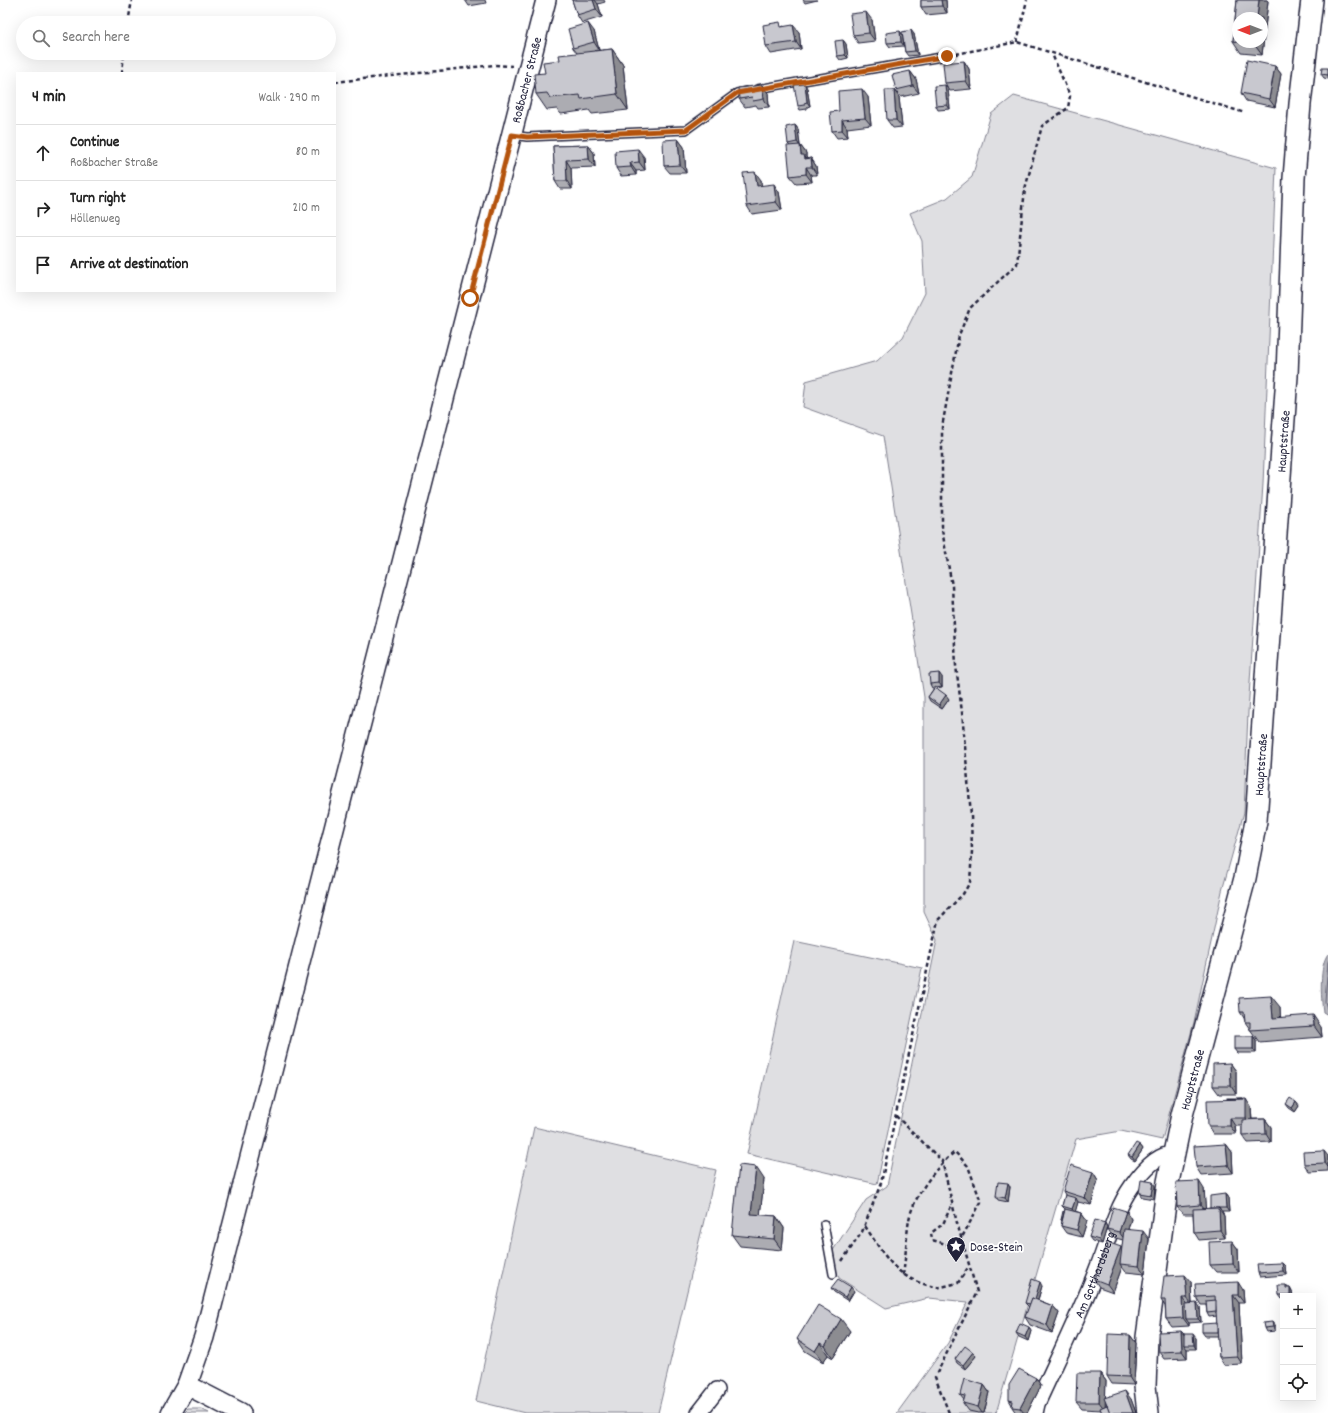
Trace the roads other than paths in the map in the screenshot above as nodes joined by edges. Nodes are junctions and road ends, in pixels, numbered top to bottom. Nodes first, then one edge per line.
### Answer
1 (546, 0) edge
2 (1312, 0) edge
3 (947, 56) road end
4 (512, 135) junction
5 (1173, 1154) junction
6 (824, 1224) dead end
7 (833, 1274) road end
8 (187, 1385) junction
9 (717, 1390) dead end
10 (172, 1413) edge
11 (241, 1413) edge
12 (699, 1413) edge
13 (1035, 1413) edge
14 (1148, 1413) edge

1 - 4 street, Roßbacher Straße
2 - 5 main road, Hauptstraße
3 - 4 lane
4 - 8 street, Roßbacher Straße
5 - 13 street, Am Gotthardsberg
5 - 14 main road, Hauptstraße
6 - 7 lane
8 - 10 street, Roßbacher Straße
8 - 11 street
9 - 12 street

